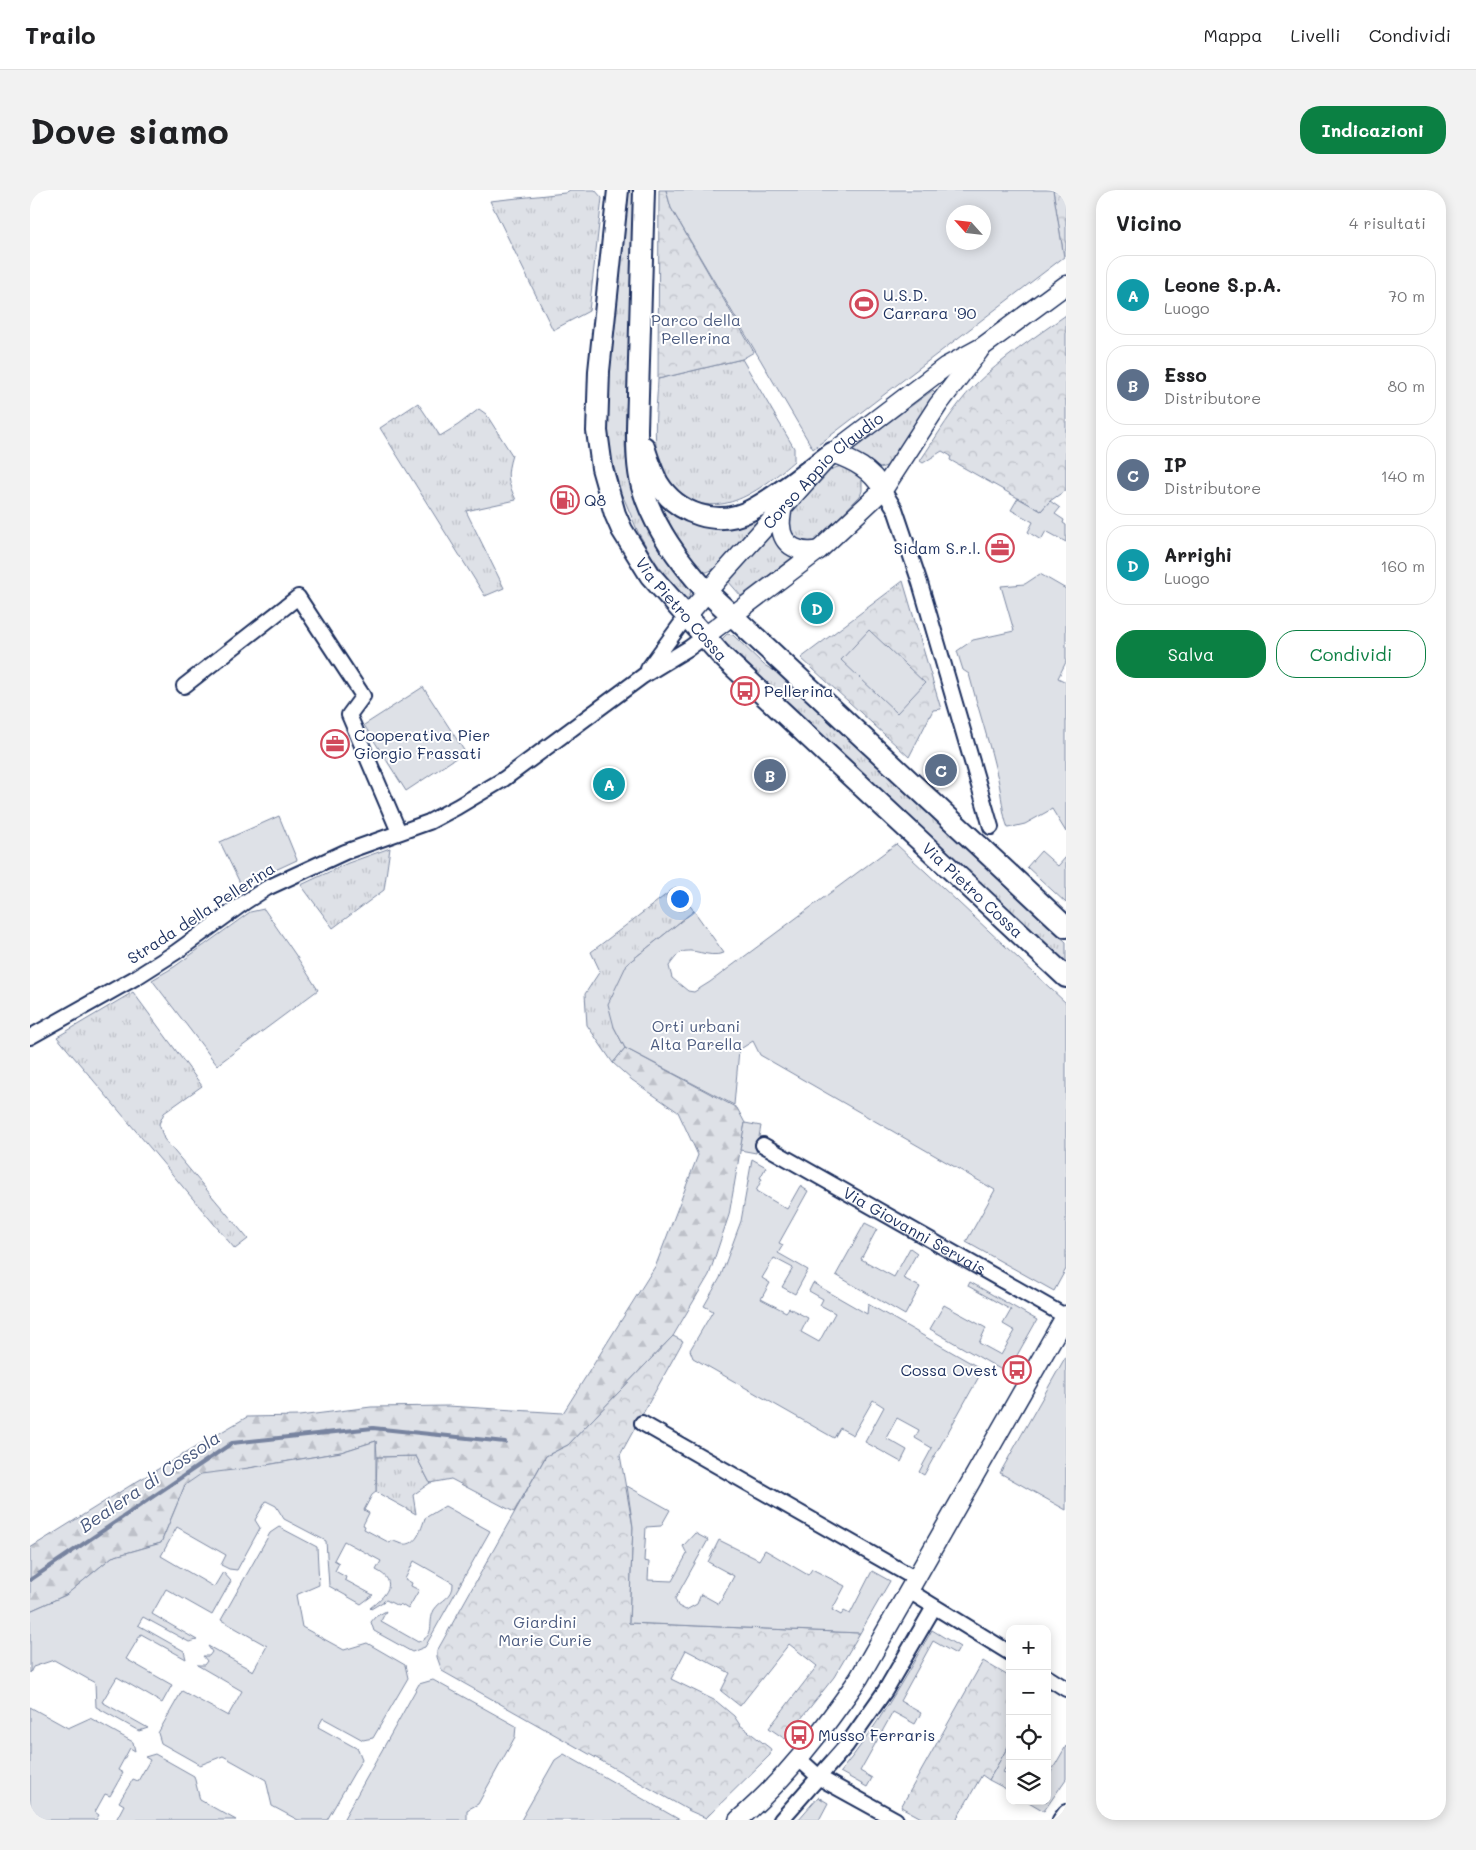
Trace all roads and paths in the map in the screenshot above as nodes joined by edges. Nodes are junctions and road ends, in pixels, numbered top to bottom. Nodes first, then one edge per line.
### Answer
1 (618, 190) edge
2 (644, 190) edge
3 (1066, 285) edge
4 (982, 347) junction
5 (636, 429) junction
6 (832, 452) junction
7 (883, 490) junction
8 (782, 510) junction
9 (819, 550) junction
10 (707, 592) junction
11 (732, 616) junction
12 (686, 617) junction
13 (704, 637) junction
14 (643, 676) junction
15 (184, 686) dead end
16 (991, 827) dead end
17 (399, 832) junction
18 (1066, 927) edge
19 (1066, 977) edge
20 (30, 1037) edge
21 (763, 1145) dead end
22 (1066, 1315) edge
23 (642, 1424) dead end
24 (912, 1585) junction
25 (934, 1607) junction
26 (1006, 1651) edge
27 (1051, 1680) edge
28 (1066, 1689) edge
29 (798, 1758) junction
30 (820, 1778) junction
31 (1066, 1812) edge
32 (738, 1820) edge
33 (781, 1820) edge
34 (896, 1820) edge
35 (1060, 1820) edge

1 - 12 main road, Via Pietro Cossa
2 - 5 main road, Via Pietro Cossa
3 - 4 street, Corso Appio Claudio
4 - 6 street, Corso Appio Claudio
4 - 7 street, Corso Appio Claudio
5 - 6 main road
5 - 10 main road, Via Pietro Cossa
6 - 7 street
6 - 8 street, Corso Appio Claudio
7 - 9 street, Corso Appio Claudio
7 - 16 street
8 - 9 street
8 - 10 street, Corso Appio Claudio
9 - 11 street, Corso Appio Claudio
10 - 11 main road, Via Pietro Cossa
10 - 12 street, Corso Appio Claudio
11 - 13 street, Corso Appio Claudio
11 - 18 main road, Via Pietro Cossa
12 - 13 main road, Via Pietro Cossa
12 - 14 street, Strada della Pellerina
13 - 14 street, Strada della Pellerina
13 - 19 main road, Via Pietro Cossa
14 - 17 street, Strada della Pellerina
15 - 17 street
17 - 20 street, Strada della Pellerina
21 - 22 street, Via Giovanni Servais
22 - 24 street, Via Giovanni Servais
23 - 24 street
24 - 25 street
24 - 29 street, Via Giovanni Servais
25 - 26 street
25 - 30 street
27 - 28 street
29 - 30 street
29 - 32 street, Via Giovanni Servais
30 - 33 street
30 - 34 street
31 - 35 street

